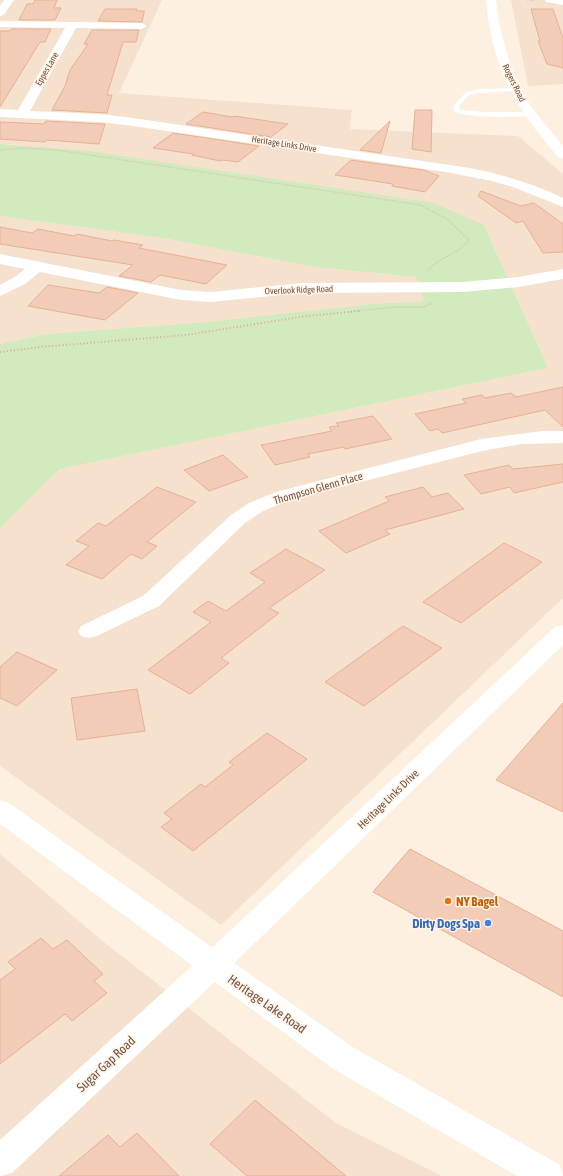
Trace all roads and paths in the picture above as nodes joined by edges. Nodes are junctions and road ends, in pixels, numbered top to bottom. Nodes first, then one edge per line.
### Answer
1 (9, 0) edge
2 (491, 0) edge
3 (550, 0) edge
4 (563, 2) edge
5 (0, 13) edge
6 (0, 24) edge
7 (72, 25) junction
8 (142, 26) dead end
9 (516, 90) junction
10 (0, 113) edge
11 (22, 114) junction
12 (529, 114) junction
13 (0, 150) edge
14 (563, 154) edge
15 (563, 203) edge
16 (0, 259) edge
17 (37, 266) junction
18 (563, 274) edge
19 (431, 288) junction
20 (0, 291) edge
21 (0, 352) edge
22 (563, 437) edge
23 (89, 631) dead end
24 (563, 632) edge
25 (0, 810) edge
26 (213, 965) junction
27 (0, 1162) edge
28 (548, 1176) edge

1 - 5 street
2 - 9 street, Rogers Road
3 - 4 street
6 - 7 street
7 - 8 street
7 - 11 street, Eppes Lane
9 - 12 street, Rogers Road
9 - 12 lane
10 - 11 street, Heritage Links Drive
11 - 15 street, Heritage Links Drive
12 - 14 street, Rogers Road
13 - 19 path
16 - 17 street, Overlook Ridge Road
17 - 19 street, Overlook Ridge Road
17 - 20 street
18 - 19 street, Overlook Ridge Road
19 - 21 path
22 - 23 street, Thompson Glenn Place
24 - 26 street, Heritage Links Drive
25 - 26 street, Heritage Lake Road
26 - 27 street, Sugar Gap Road
26 - 28 street, Heritage Lake Road

